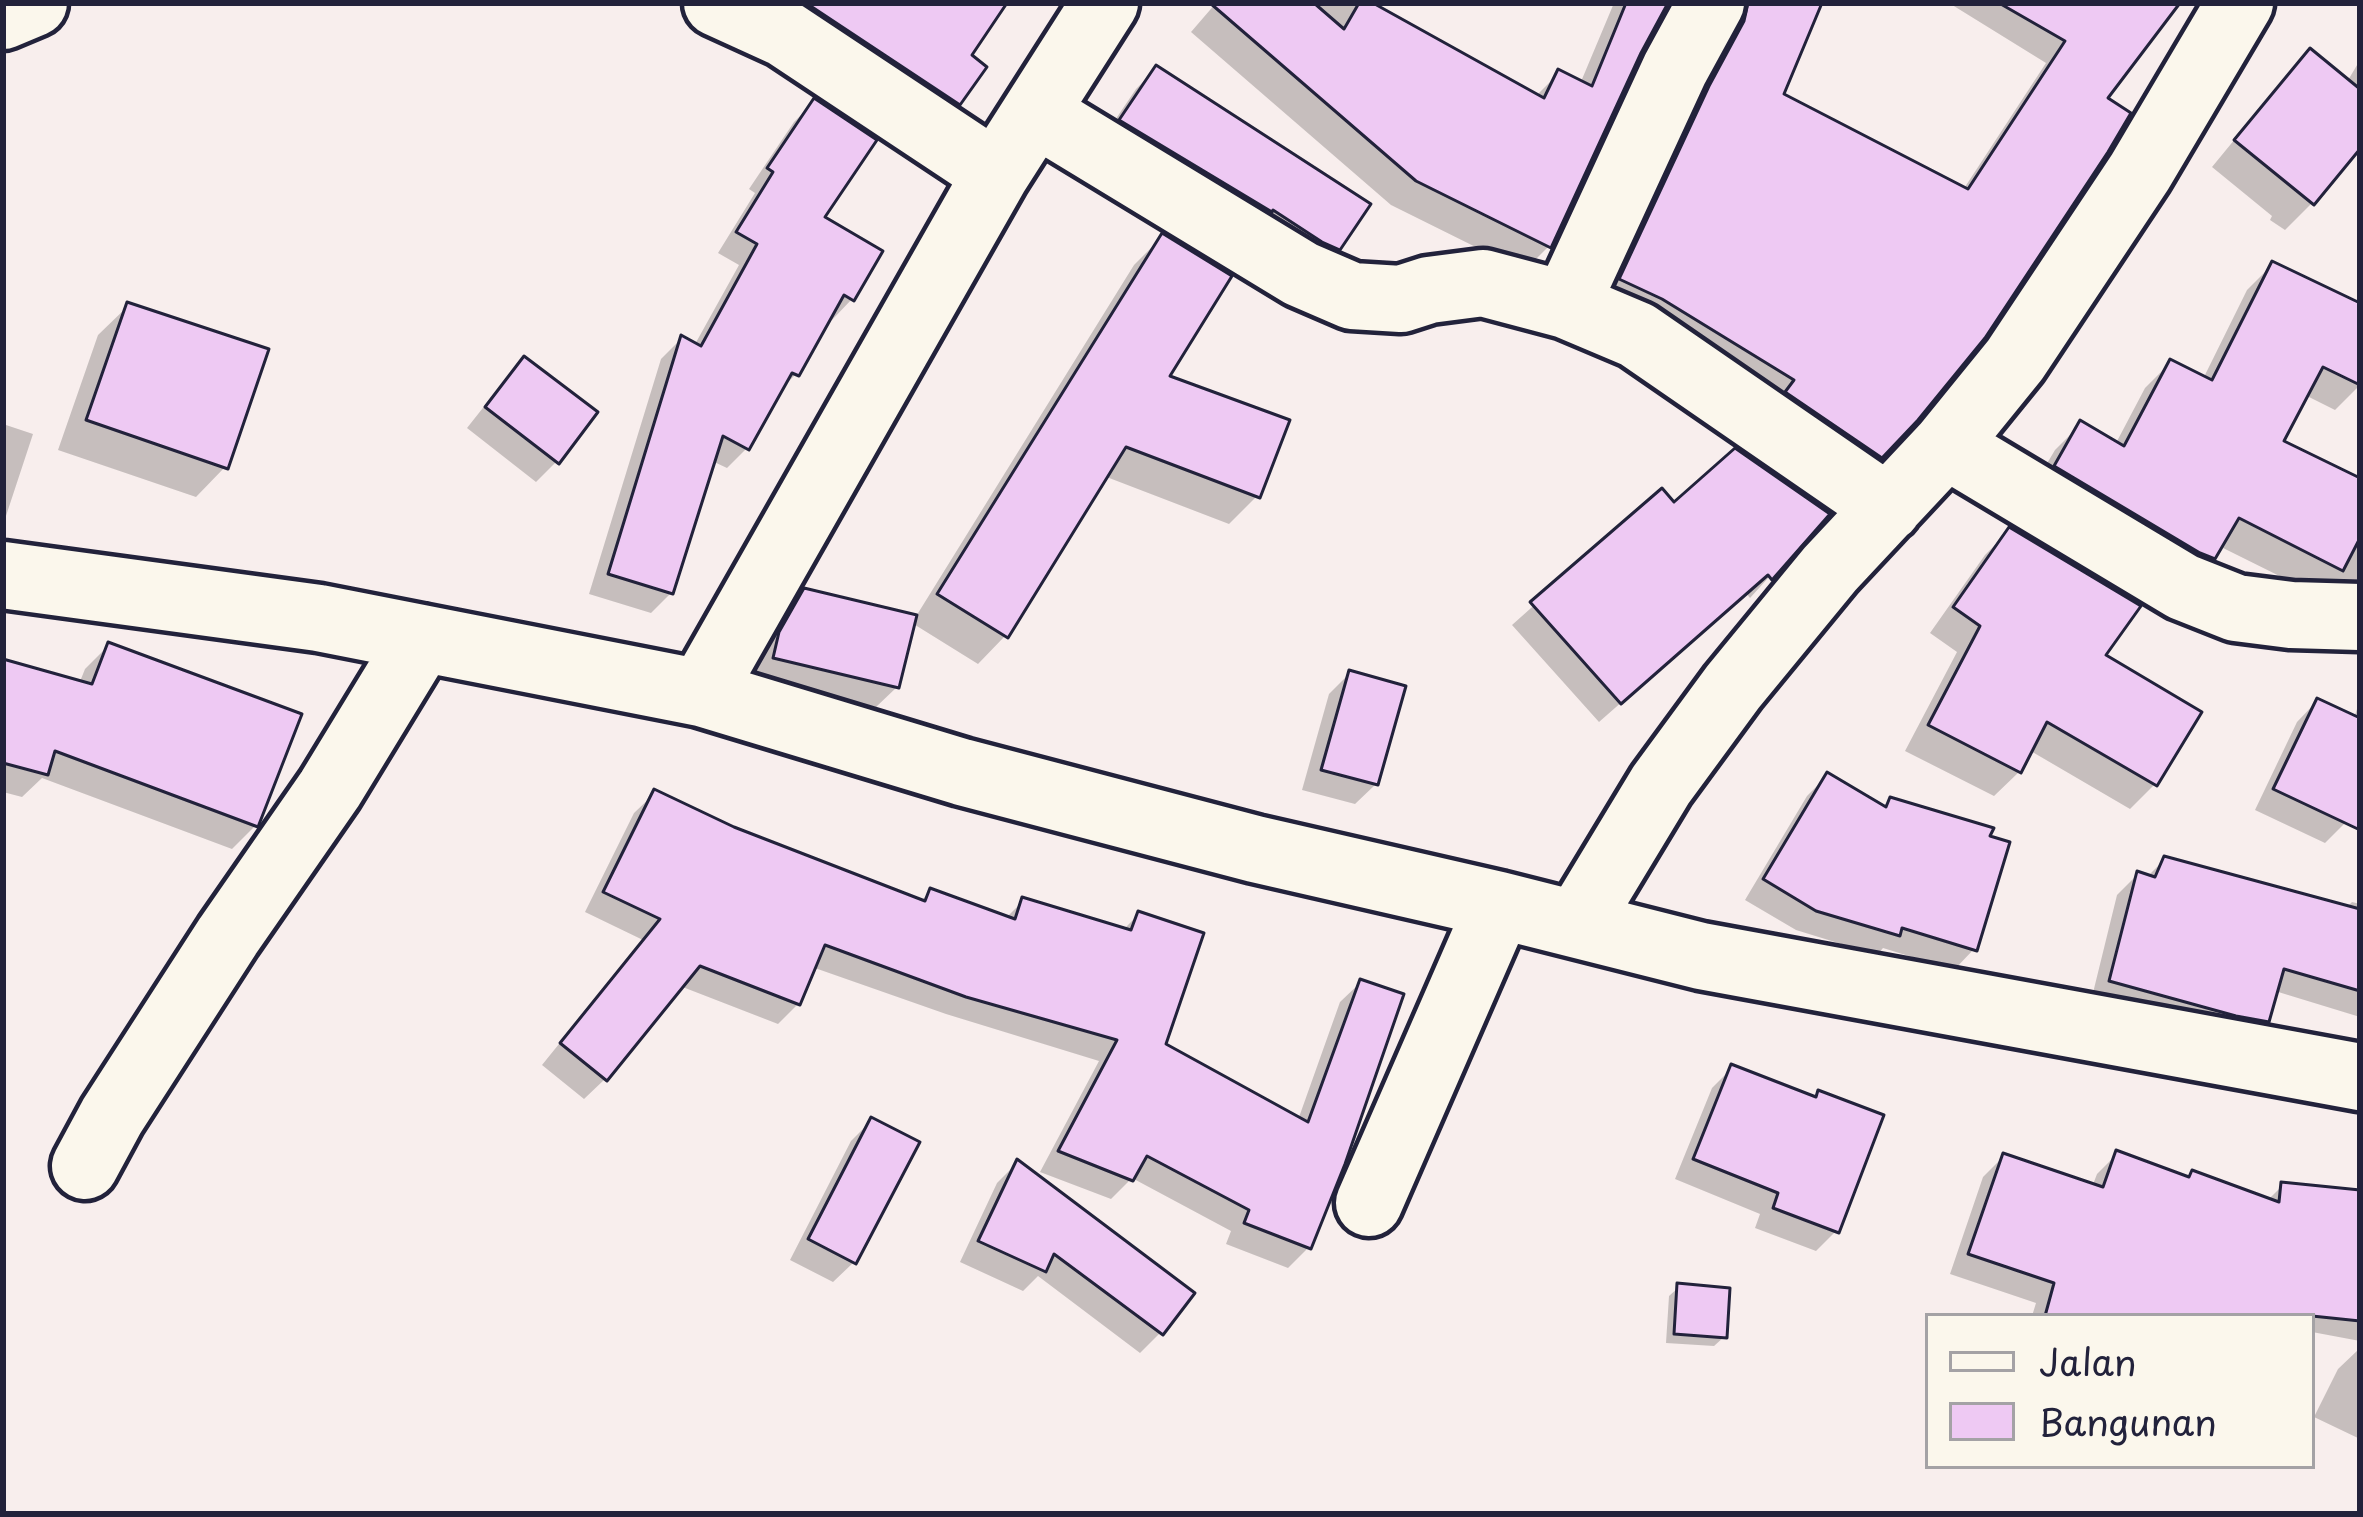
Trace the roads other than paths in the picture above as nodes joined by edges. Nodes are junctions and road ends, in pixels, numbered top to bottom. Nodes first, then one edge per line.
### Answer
1 (34, 3) edge
2 (717, 3) edge
3 (1106, 3) edge
4 (1711, 3) edge
5 (2240, 3) edge
6 (3, 16) edge
7 (1036, 113) junction
8 (996, 174) junction
9 (1566, 305) junction
10 (1946, 446) junction
11 (1888, 508) junction
12 (3, 575) edge
13 (2360, 616) edge
14 (422, 638) junction
15 (701, 693) junction
16 (1499, 904) junction
17 (1577, 924) junction
18 (2360, 1077) edge
19 (85, 1166) dead end
20 (1369, 1203) dead end

1 - 6 street
2 - 8 street
3 - 7 street
4 - 9 street
5 - 10 street
7 - 8 street
7 - 9 street
8 - 15 street
9 - 11 street
10 - 11 street
10 - 13 street
11 - 17 street
12 - 14 street
14 - 15 street
14 - 19 street
15 - 16 street
16 - 17 street
16 - 20 street
17 - 18 street

